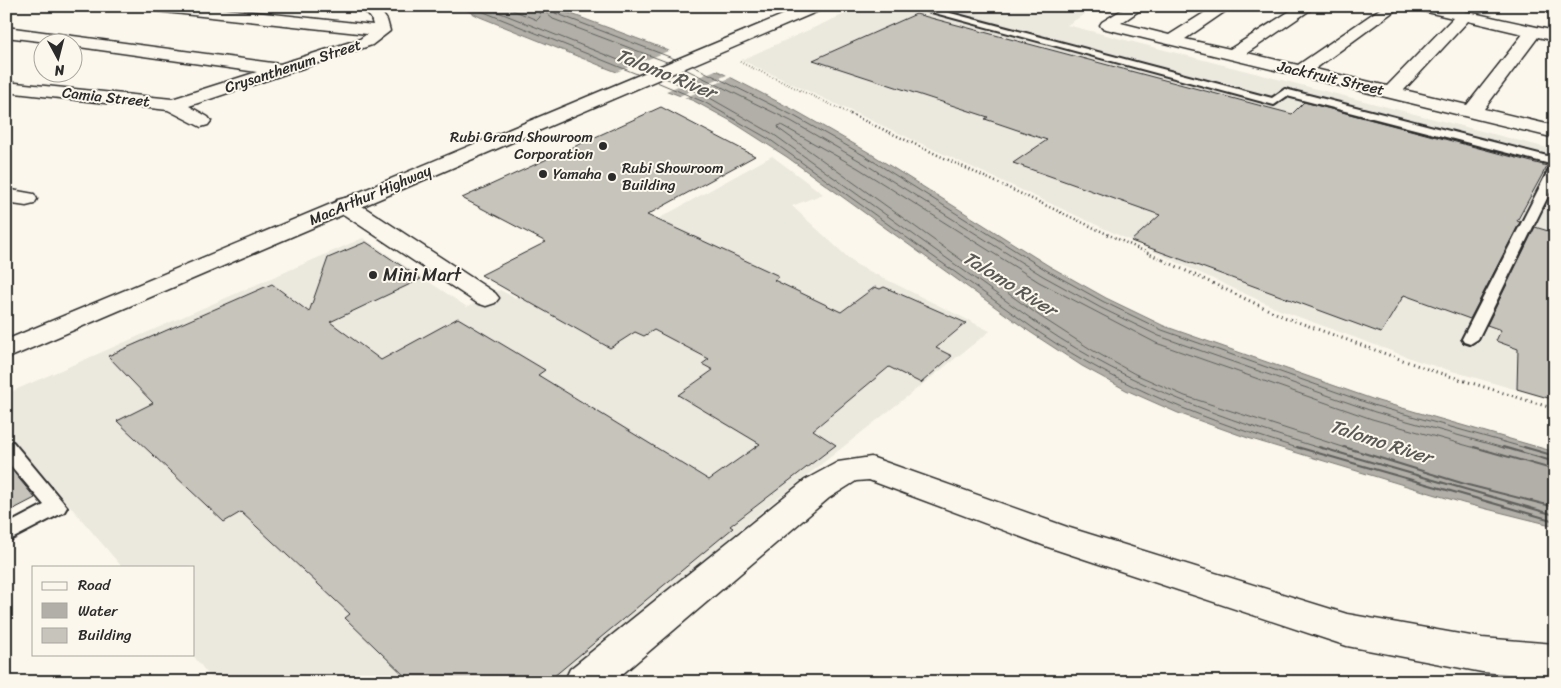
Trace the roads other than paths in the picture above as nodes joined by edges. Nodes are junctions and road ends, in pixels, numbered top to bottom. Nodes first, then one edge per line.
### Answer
1 (155, 6) edge
2 (366, 6) edge
3 (818, 6) edge
4 (913, 6) edge
5 (1139, 6) edge
6 (1226, 6) edge
7 (1309, 6) edge
8 (1394, 6) edge
9 (1419, 6) edge
10 (173, 7) edge
11 (1464, 16) junction
12 (382, 31) junction
13 (1534, 31) junction
14 (6, 32) edge
15 (1555, 36) edge
16 (1172, 40) junction
17 (1232, 55) junction
18 (283, 70) junction
19 (1302, 71) junction
20 (6, 87) edge
21 (1391, 93) junction
22 (173, 104) junction
23 (1472, 112) junction
24 (200, 121) dead end
25 (1555, 132) edge
26 (1555, 162) edge
27 (1555, 169) edge
28 (345, 205) junction
29 (486, 298) dead end
30 (1470, 338) dead end
31 (6, 350) edge
32 (6, 447) edge
33 (6, 534) edge
34 (1555, 661) edge
35 (584, 682) edge

1 - 10 main road
2 - 12 main road, Crysanthenum Street
3 - 28 main road, MacArthur Highway
4 - 26 lane
5 - 16 main road, Jackfruit Street
6 - 16 main road
7 - 17 main road
8 - 19 main road
9 - 11 main road
10 - 12 main road
11 - 13 main road
11 - 21 main road
12 - 18 main road, Crysanthenum Street
13 - 15 main road
13 - 23 main road
14 - 18 main road
16 - 17 main road, Jackfruit Street
17 - 19 main road, Jackfruit Street
18 - 22 main road, Crysanthenum Street
19 - 21 main road, Jackfruit Street
20 - 22 main road, Camia Street
21 - 23 main road, Jackfruit Street
22 - 24 main road, Camia Street
23 - 25 main road, Jackfruit Street
27 - 30 lane
28 - 29 main road
28 - 31 main road, MacArthur Highway
32 - 33 lane
34 - 35 main road

